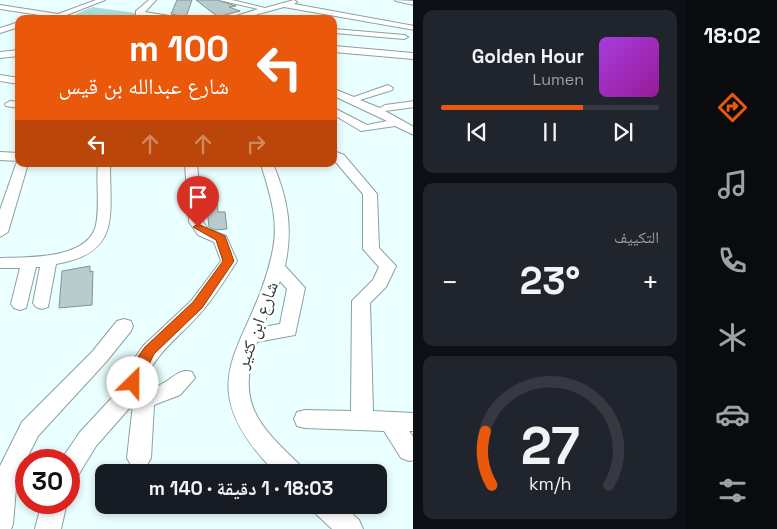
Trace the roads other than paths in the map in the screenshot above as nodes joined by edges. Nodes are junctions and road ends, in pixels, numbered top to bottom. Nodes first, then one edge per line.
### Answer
1 (102, 0) edge
2 (153, 0) edge
3 (222, 0) edge
4 (302, 0) edge
5 (400, 0) edge
6 (287, 2) edge
7 (413, 2) edge
8 (39, 4) dead end
9 (0, 6) edge
10 (262, 8) junction
11 (21, 10) junction
12 (47, 15) edge
13 (62, 15) edge
14 (154, 15) edge
15 (236, 15) edge
16 (244, 15) edge
17 (405, 19) dead end
18 (388, 23) junction
19 (15, 25) edge
20 (413, 28) edge
21 (0, 31) edge
22 (337, 31) edge
23 (404, 37) junction
24 (413, 44) edge
25 (337, 49) edge
26 (0, 56) edge
27 (15, 56) edge
28 (413, 56) edge
29 (0, 78) edge
30 (15, 80) edge
31 (388, 88) dead end
32 (337, 89) edge
33 (337, 93) edge
34 (358, 99) junction
35 (413, 104) edge
36 (385, 108) junction
37 (337, 109) edge
38 (337, 112) edge
39 (398, 122) junction
40 (413, 124) edge
41 (413, 132) edge
42 (0, 156) edge
43 (15, 156) edge
44 (337, 156) edge
45 (21, 167) edge
46 (104, 167) edge
47 (191, 167) edge
48 (268, 167) edge
49 (0, 232) edge
50 (49, 260) junction
51 (29, 262) junction
52 (0, 263) edge
53 (278, 269) junction
54 (42, 303) dead end
55 (20, 304) dead end
56 (124, 326) dead end
57 (250, 336) junction
58 (185, 378) dead end
59 (137, 396) junction
60 (304, 419) dead end
61 (362, 421) junction
62 (390, 422) junction
63 (413, 422) edge
64 (80, 450) edge
65 (409, 451) dead end
66 (139, 458) dead end
67 (283, 464) edge
68 (52, 514) edge
69 (334, 514) edge
70 (0, 524) edge
71 (48, 529) edge
72 (350, 529) edge

1 - 13 street
2 - 14 street
3 - 10 street
4 - 6 street
5 - 7 street
6 - 10 street
6 - 16 street
6 - 18 street
8 - 11 street
9 - 11 street
10 - 15 street
11 - 12 street
17 - 18 street
18 - 20 street
18 - 23 street
19 - 21 street
22 - 23 street
23 - 24 street
25 - 28 street
26 - 27 street
29 - 30 street
31 - 34 street
32 - 34 street
33 - 34 street
34 - 36 street
34 - 37 street
34 - 39 street
35 - 36 street
36 - 40 street
38 - 39 street
39 - 41 street
42 - 43 street
44 - 61 street
45 - 49 street
46 - 50 street
47 - 59 street
48 - 53 street, شارع ابن كثير
50 - 51 street
50 - 54 street
51 - 52 street
51 - 55 street
53 - 57 street, شارع ابن كثير
53 - 57 street
56 - 70 street
57 - 67 street, شارع ابن كثير
58 - 59 street
59 - 64 street
59 - 66 street
60 - 61 street
61 - 62 street
62 - 63 street
62 - 65 street
68 - 71 street
69 - 72 street

